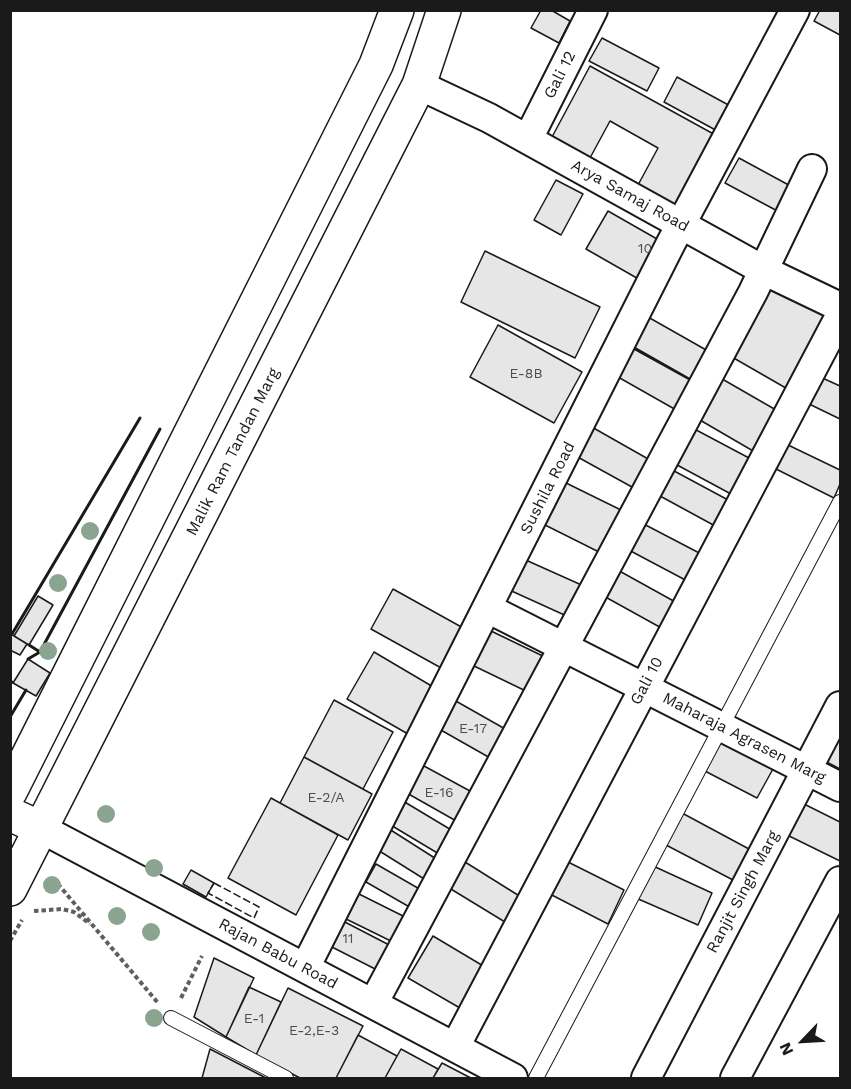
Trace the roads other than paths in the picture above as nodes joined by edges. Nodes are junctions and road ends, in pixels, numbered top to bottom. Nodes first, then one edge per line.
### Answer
1 (397, 10) edge
2 (444, 10) edge
3 (593, 10) edge
4 (795, 10) edge
5 (375, 65) junction
6 (419, 85) junction
7 (528, 139) junction
8 (812, 169) dead end
9 (682, 225) junction
10 (765, 271) junction
11 (840, 307) edge
12 (840, 316) edge
13 (840, 502) edge
14 (487, 608) junction
15 (564, 647) junction
16 (644, 687) junction
17 (840, 706) edge
18 (722, 727) junction
19 (807, 771) junction
20 (840, 787) edge
21 (10, 792) edge
22 (10, 814) edge
23 (42, 829) junction
24 (840, 881) edge
25 (19, 899) edge
26 (305, 968) junction
27 (373, 1004) junction
28 (171, 1018) road end
29 (455, 1047) junction
30 (286, 1078) edge
31 (513, 1078) edge
32 (536, 1078) edge
33 (646, 1078) edge
34 (735, 1078) edge

1 - 5 street
2 - 6 street, Malik Ram Tandan Marg
3 - 7 street, Gali 12
4 - 9 street, Sushila Road
5 - 6 street
5 - 21 street
6 - 7 street, Arya Samaj Road
6 - 23 street, Malik Ram Tandan Marg
7 - 9 street, Arya Samaj Road
8 - 10 street
9 - 10 street, Arya Samaj Road
9 - 14 street, Sushila Road
10 - 11 street, Arya Samaj Road
10 - 15 street
12 - 16 street, Gali 10
13 - 18 lane
14 - 15 street, Maharaja Agrasen Marg
14 - 26 street, Sushila Road
15 - 16 street, Maharaja Agrasen Marg
15 - 27 street
16 - 18 street, Maharaja Agrasen Marg
16 - 29 street, Gali 10
17 - 19 street, Ranjit Singh Marg
18 - 19 street, Maharaja Agrasen Marg
18 - 32 lane
19 - 20 street, Maharaja Agrasen Marg
19 - 33 street, Ranjit Singh Marg
22 - 23 street
23 - 25 street, Malik Ram Tandan Marg
23 - 26 street, Rajan Babu Road
24 - 34 street
26 - 27 street, Rajan Babu Road
27 - 29 street, Rajan Babu Road
28 - 30 lane
29 - 31 street, Rajan Babu Road

